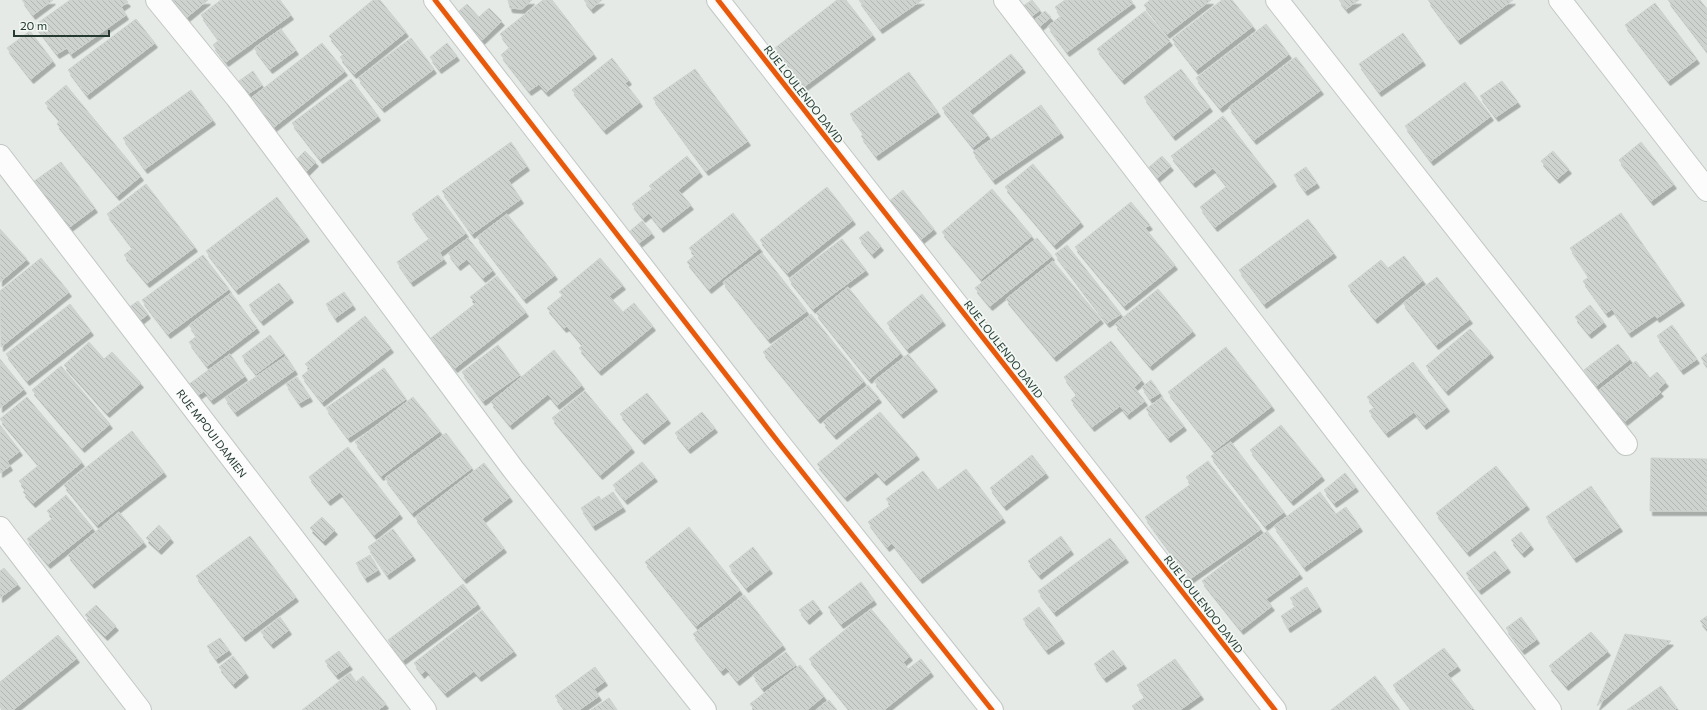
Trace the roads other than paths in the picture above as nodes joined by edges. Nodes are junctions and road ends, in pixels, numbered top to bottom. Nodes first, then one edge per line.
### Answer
1 (157, 0) edge
2 (435, 0) edge
3 (718, 0) edge
4 (1005, 0) edge
5 (1277, 0) edge
6 (1560, 0) edge
7 (0, 156) edge
8 (1707, 190) edge
9 (1626, 444) dead end
10 (0, 528) edge
11 (140, 710) edge
12 (424, 710) edge
13 (705, 710) edge
14 (992, 710) edge
15 (1275, 710) edge
16 (1550, 710) edge

1 - 13 street
2 - 14 street
3 - 15 street, RUE LOULENDO DAVID
4 - 16 street
5 - 9 street
6 - 8 street
7 - 12 street, RUE MPOUI DAMIEN
10 - 11 street

